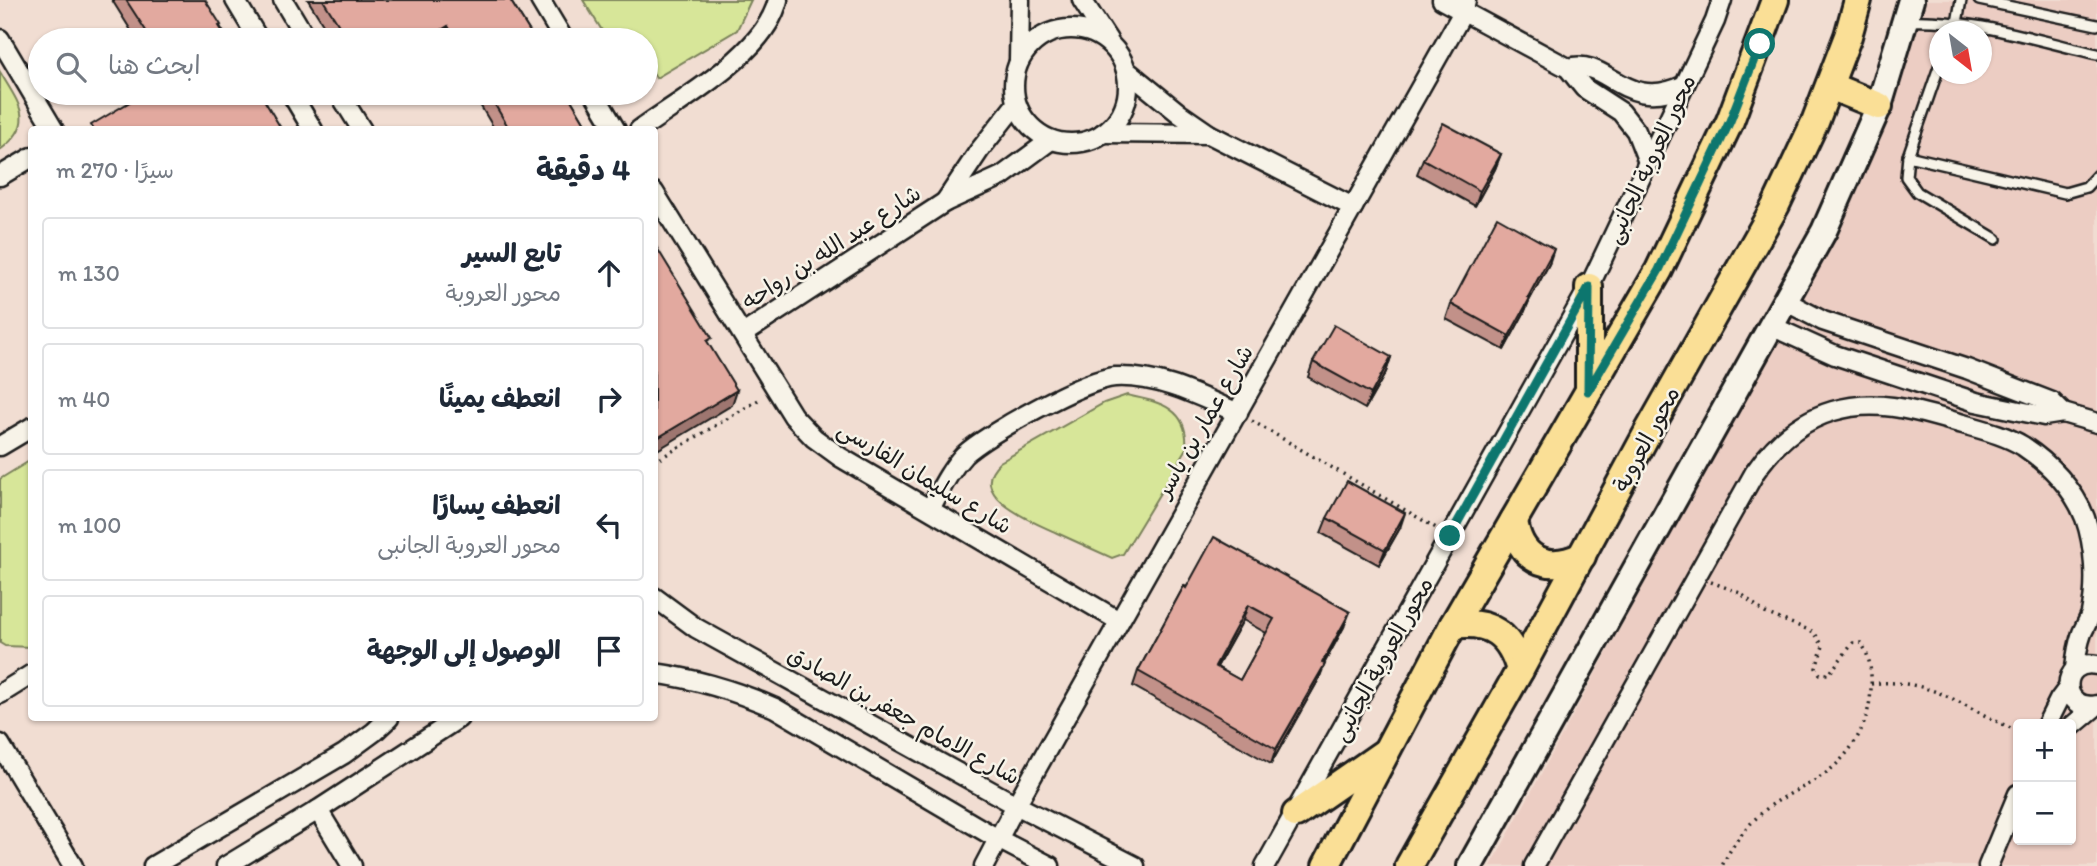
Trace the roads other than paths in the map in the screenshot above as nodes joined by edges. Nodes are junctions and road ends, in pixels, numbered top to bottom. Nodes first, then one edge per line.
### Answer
1 (235, 0) edge
2 (283, 0) edge
3 (540, 0) edge
4 (778, 0) edge
5 (1020, 0) edge
6 (1082, 0) edge
7 (1442, 0) edge
8 (1722, 0) edge
9 (1775, 0) edge
10 (1858, 0) edge
11 (1962, 0) edge
12 (1979, 0) edge
13 (1465, 6) edge
14 (1908, 11) edge
15 (1949, 21) edge
16 (1957, 21) edge
17 (2097, 25) edge
18 (252, 28) edge
19 (300, 28) edge
20 (557, 28) edge
21 (1992, 31) edge
22 (0, 39) edge
23 (1112, 46) junction
24 (2097, 54) edge
25 (1019, 61) junction
26 (1568, 68) junction
27 (1126, 70) junction
28 (1933, 84) edge
29 (1685, 85) junction
30 (28, 86) edge
31 (1830, 86) junction
32 (1016, 104) junction
33 (39, 105) edge
34 (298, 105) edge
35 (346, 105) edge
36 (601, 105) edge
37 (1879, 106) junction
38 (52, 126) edge
39 (311, 126) edge
40 (360, 126) edge
41 (614, 126) edge
42 (645, 126) edge
43 (1103, 133) junction
44 (1209, 134) junction
45 (1051, 140) junction
46 (1908, 156) junction
47 (28, 159) edge
48 (1648, 162) junction
49 (2097, 175) edge
50 (0, 176) edge
51 (658, 198) edge
52 (945, 202) junction
53 (1353, 207) junction
54 (1996, 239) dead end
55 (1589, 287) junction
56 (1785, 301) junction
57 (1771, 326) junction
58 (1856, 332) junction
59 (743, 334) junction
60 (1816, 347) junction
61 (1588, 391) junction
62 (1238, 413) junction
63 (2063, 413) junction
64 (2097, 423) edge
65 (28, 429) edge
66 (0, 446) edge
67 (930, 509) junction
68 (1514, 520) junction
69 (2094, 544) edge
70 (1582, 556) junction
71 (658, 600) edge
72 (1119, 621) junction
73 (2094, 622) edge
74 (1453, 625) junction
75 (2097, 664) edge
76 (2075, 669) junction
77 (1520, 670) junction
78 (658, 674) edge
79 (28, 676) edge
80 (2068, 688) junction
81 (0, 694) edge
82 (2096, 705) edge
83 (2049, 719) edge
84 (386, 721) edge
85 (454, 721) edge
86 (2076, 723) edge
87 (0, 744) edge
88 (1388, 750) junction
89 (1016, 804) junction
90 (2013, 806) edge
91 (318, 810) junction
92 (1296, 814) junction
93 (998, 839) junction
94 (73, 866) edge
95 (153, 866) edge
96 (226, 866) edge
97 (352, 866) edge
98 (984, 866) edge
99 (1050, 866) edge
100 (1135, 866) edge
101 (1265, 866) edge
102 (1326, 866) edge
103 (1409, 866) edge
104 (1470, 866) edge
105 (1534, 866) edge
106 (1988, 866) edge

1 - 18 street
2 - 19 street
3 - 20 street
4 - 42 street
5 - 25 street
6 - 23 street
7 - 13 street
8 - 29 street, محور العروبة الجانبى
9 - 61 main road
10 - 31 main road, محور العروبة
11 - 16 lane
12 - 17 lane
13 - 26 street
13 - 53 street, شارع عمار بن ياسر
14 - 15 lane
14 - 37 street
21 - 24 lane
22 - 30 street
23 - 25 street
23 - 27 street
25 - 32 street
26 - 29 street
26 - 48 street
27 - 43 street
27 - 44 street
28 - 46 lane
29 - 48 street, محور العروبة الجانبى
31 - 37 main road
31 - 70 main road, محور العروبة
32 - 45 street
32 - 52 street, شارع عبد الله بن رواحه
33 - 38 street
34 - 39 street
35 - 40 street
36 - 41 street
37 - 56 street
43 - 44 street
43 - 45 street
44 - 53 street
45 - 52 street, شارع عبد الله بن رواحه
46 - 49 lane
46 - 54 lane
47 - 50 street
48 - 55 street, محور العروبة الجانبى
51 - 59 street, شارع سليمان الفارسى
52 - 59 street, شارع عبد الله بن رواحه
53 - 62 street, شارع عمار بن ياسر
55 - 61 main road
55 - 92 street, محور العروبة الجانبى
56 - 57 street
56 - 58 street
57 - 60 street
57 - 104 street
58 - 60 street
58 - 63 street
59 - 67 street, شارع سليمان الفارسى
60 - 63 street
61 - 68 main road
62 - 67 street
62 - 72 street, شارع عمار بن ياسر
63 - 64 street
65 - 66 street
67 - 72 street, شارع سليمان الفارسى
68 - 70 main road
68 - 74 main road
69 - 73 street
69 - 105 street
70 - 77 main road, محور العروبة
71 - 89 street, شارع الامام جعفر بن الصادق
72 - 89 street, شارع عمار بن ياسر
73 - 76 street
74 - 77 main road
74 - 88 main road
75 - 76 street
76 - 80 street
77 - 103 main road, محور العروبة
78 - 93 street
79 - 81 street
80 - 82 street
80 - 83 street
82 - 86 street
84 - 95 street
85 - 91 street
87 - 94 street
88 - 92 main road
88 - 102 main road
89 - 93 street, شارع عمار بن ياسر
89 - 100 street, شارع الامام جعفر بن الصادق
90 - 106 street
91 - 96 street
91 - 97 street
92 - 101 street, محور العروبة الجانبى
93 - 98 street, شارع عمار بن ياسر
93 - 99 street

